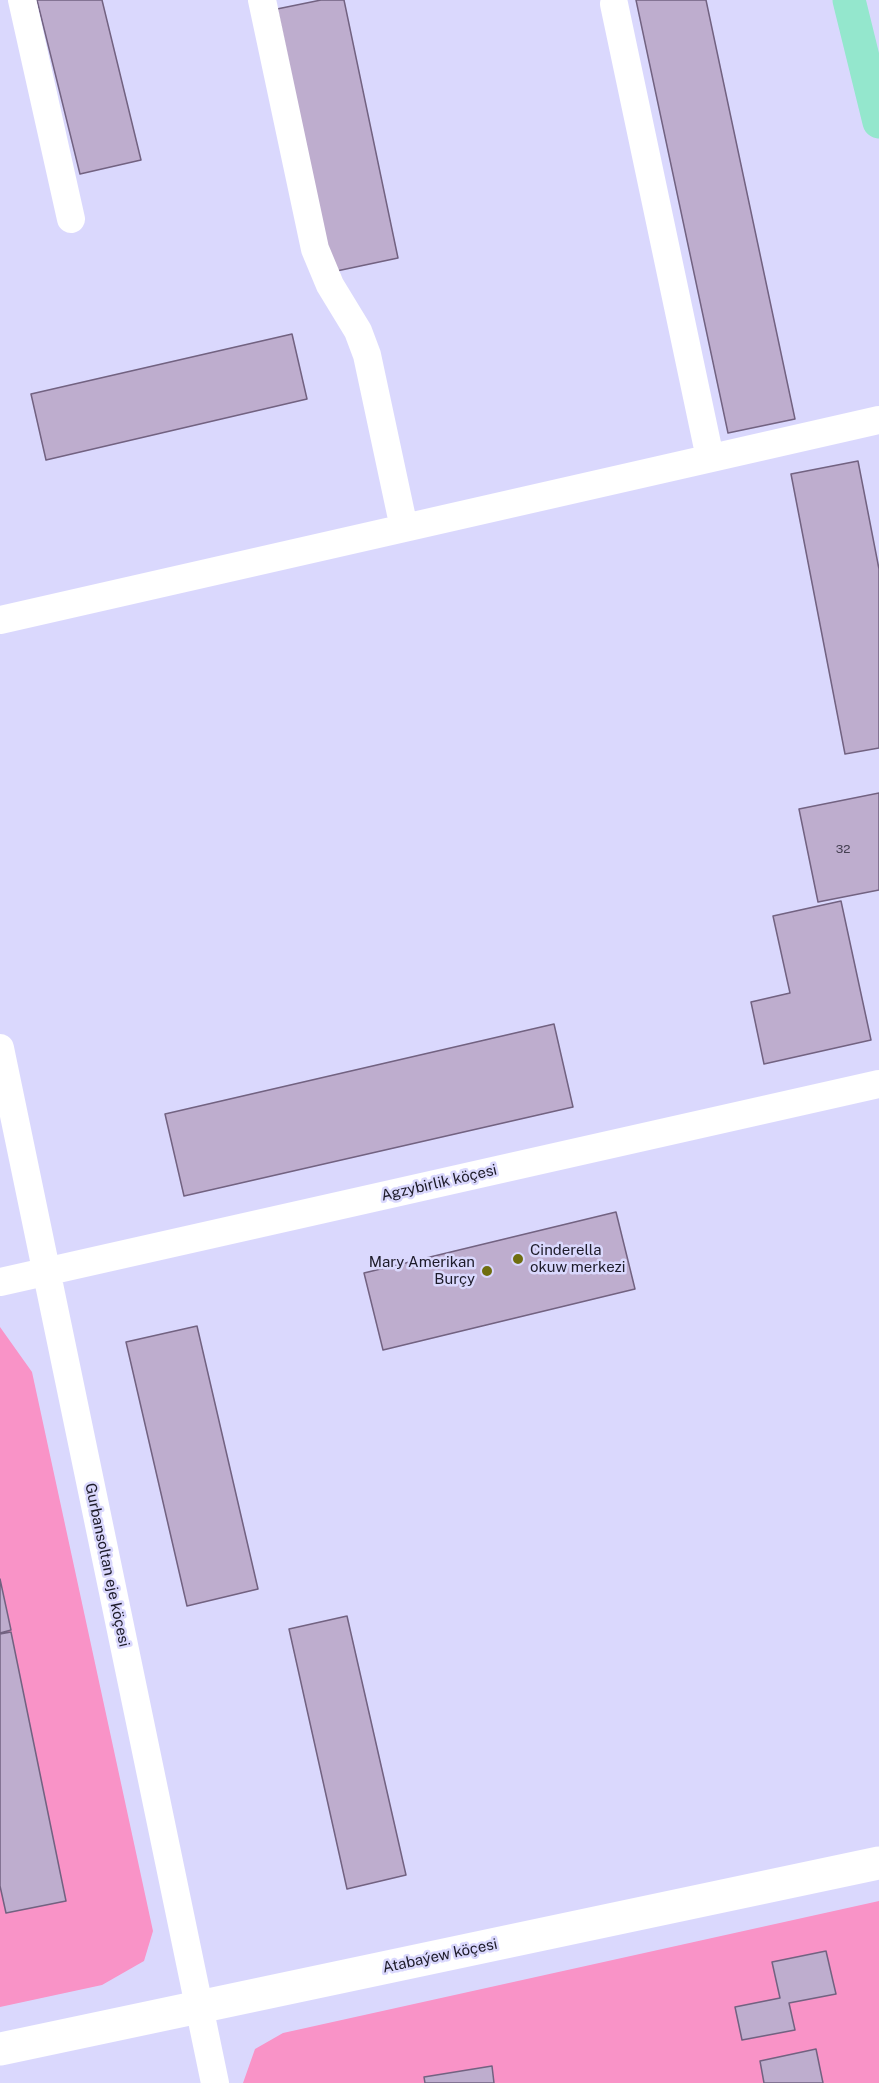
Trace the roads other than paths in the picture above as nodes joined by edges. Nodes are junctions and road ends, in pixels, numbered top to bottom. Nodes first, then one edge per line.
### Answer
1 (22, 0) edge
2 (262, 0) edge
3 (849, 0) edge
4 (614, 4) dead end
5 (879, 122) edge
6 (71, 219) dead end
7 (879, 420) edge
8 (710, 458) junction
9 (404, 528) junction
10 (0, 620) edge
11 (0, 1047) edge
12 (879, 1084) edge
13 (47, 1271) junction
14 (0, 1282) edge
15 (879, 1863) edge
16 (198, 2007) junction
17 (0, 2049) edge
18 (214, 2083) edge

1 - 6 street
2 - 9 street
3 - 5 main road
4 - 8 street
7 - 8 street
8 - 9 street
9 - 10 street
11 - 13 street, Gurbansoltan eje köçesi
12 - 13 street, Agzybirlik köçesi
13 - 14 street, Agzybirlik köçesi
13 - 16 street, Gurbansoltan eje köçesi
15 - 16 main road, Atabaýew köçesi
16 - 17 main road, Atabaýew köçesi
16 - 18 street, Gurbansoltan eje köçesi

